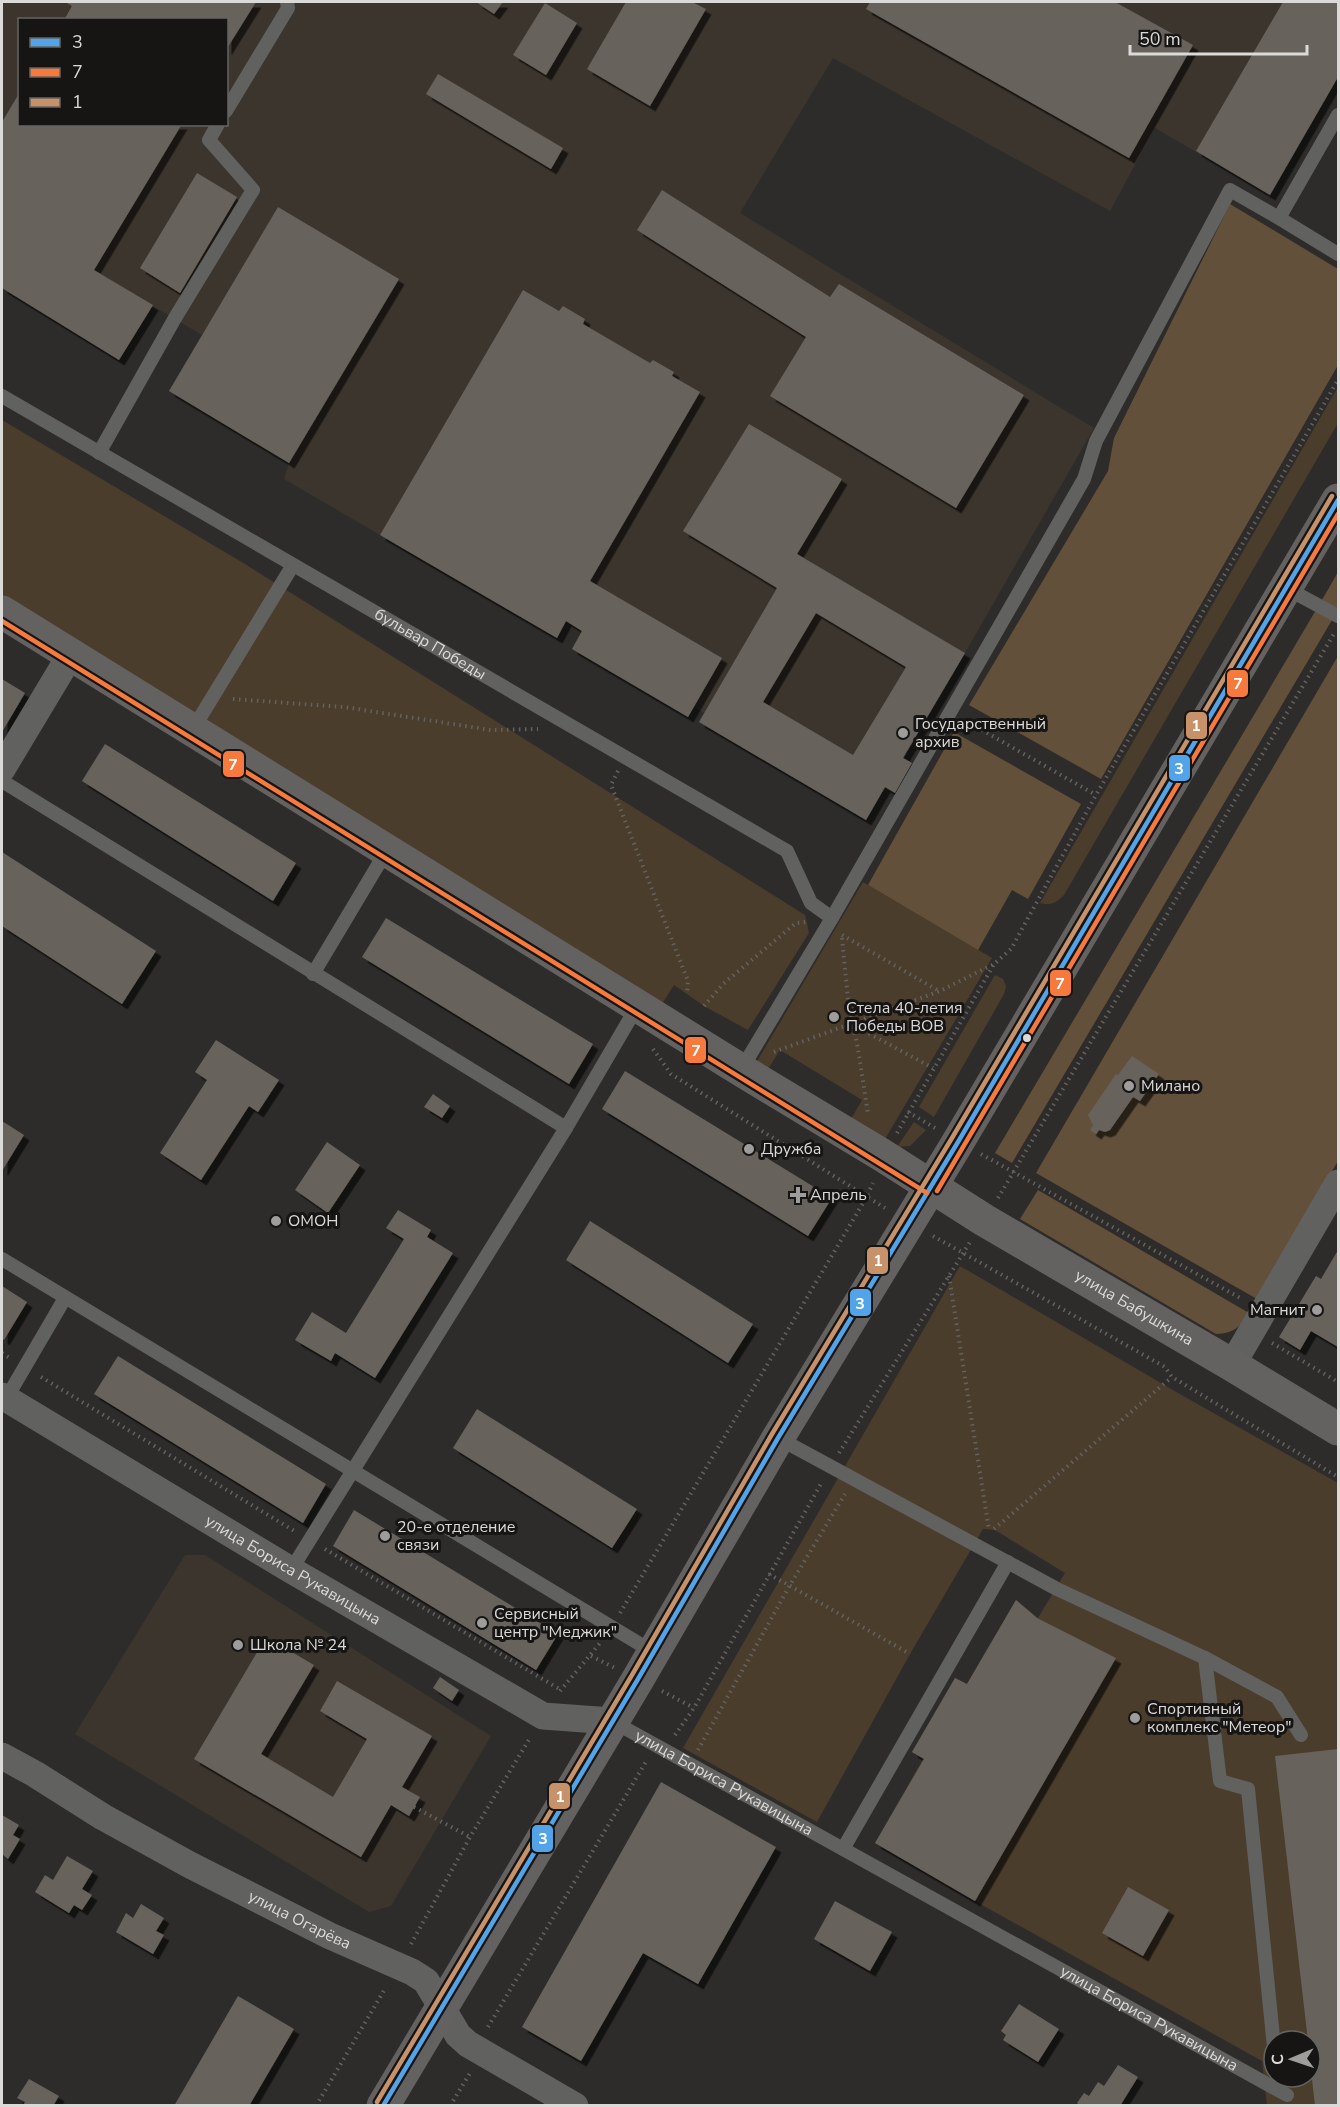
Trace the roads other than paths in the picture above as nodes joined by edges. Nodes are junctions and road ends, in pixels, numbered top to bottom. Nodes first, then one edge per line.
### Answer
1 (287, 2) edge
2 (228, 108) edge
3 (1338, 115) edge
4 (217, 126) edge
5 (1279, 218) junction
6 (1338, 254) edge
7 (2, 396) edge
8 (99, 453) junction
9 (1338, 500) edge
10 (293, 565) junction
11 (1286, 588) junction
12 (2, 612) edge
13 (1338, 616) edge
14 (70, 654) junction
15 (193, 729) junction
16 (2, 769) edge
17 (2, 781) edge
18 (387, 850) junction
19 (832, 918) junction
20 (313, 974) junction
21 (632, 1016) junction
22 (744, 1065) junction
23 (566, 1128) junction
24 (1338, 1183) edge
25 (931, 1187) junction
26 (2, 1259) edge
27 (65, 1298) junction
28 (1232, 1365) junction
29 (4, 1398) edge
30 (1338, 1429) edge
31 (778, 1438) junction
32 (353, 1471) junction
33 (1008, 1562) junction
34 (291, 1570) junction
35 (653, 1652) junction
36 (1205, 1658) junction
37 (612, 1721) junction
38 (1301, 1735) dead end
39 (2, 1756) edge
40 (843, 1849) junction
41 (442, 2007) junction
42 (1272, 2029) edge
43 (1262, 2078) edge
44 (383, 2106) edge
45 (575, 2106) edge

1 - 2 lane
3 - 5 lane
4 - 8 lane
5 - 6 lane
5 - 19 lane
7 - 8 lane, бульвар Победы
8 - 10 lane, бульвар Победы
9 - 11 main road
10 - 15 lane
10 - 19 lane, бульвар Победы
11 - 13 lane
11 - 25 main road
12 - 14 main road
14 - 15 main road
14 - 16 street
15 - 18 main road
17 - 20 lane
18 - 20 lane
18 - 21 main road
19 - 22 lane
20 - 23 lane
21 - 22 main road
21 - 23 lane
22 - 25 main road
23 - 32 lane
24 - 28 street
25 - 28 main road, улица Бабушкина
25 - 31 main road
26 - 27 lane
27 - 29 lane
27 - 32 lane
28 - 30 main road, улица Бабушкина
29 - 34 street, улица Бориса Рукавицына
31 - 33 lane
31 - 35 main road
32 - 34 lane
32 - 35 lane
33 - 36 lane
33 - 40 lane
34 - 37 street, улица Бориса Рукавицына
35 - 37 main road
36 - 38 lane
36 - 42 lane
37 - 40 lane, улица Бориса Рукавицына
37 - 41 main road
39 - 41 street, улица Огарёва
40 - 43 lane, улица Бориса Рукавицына
41 - 44 main road
41 - 45 street, улица Огарёва

